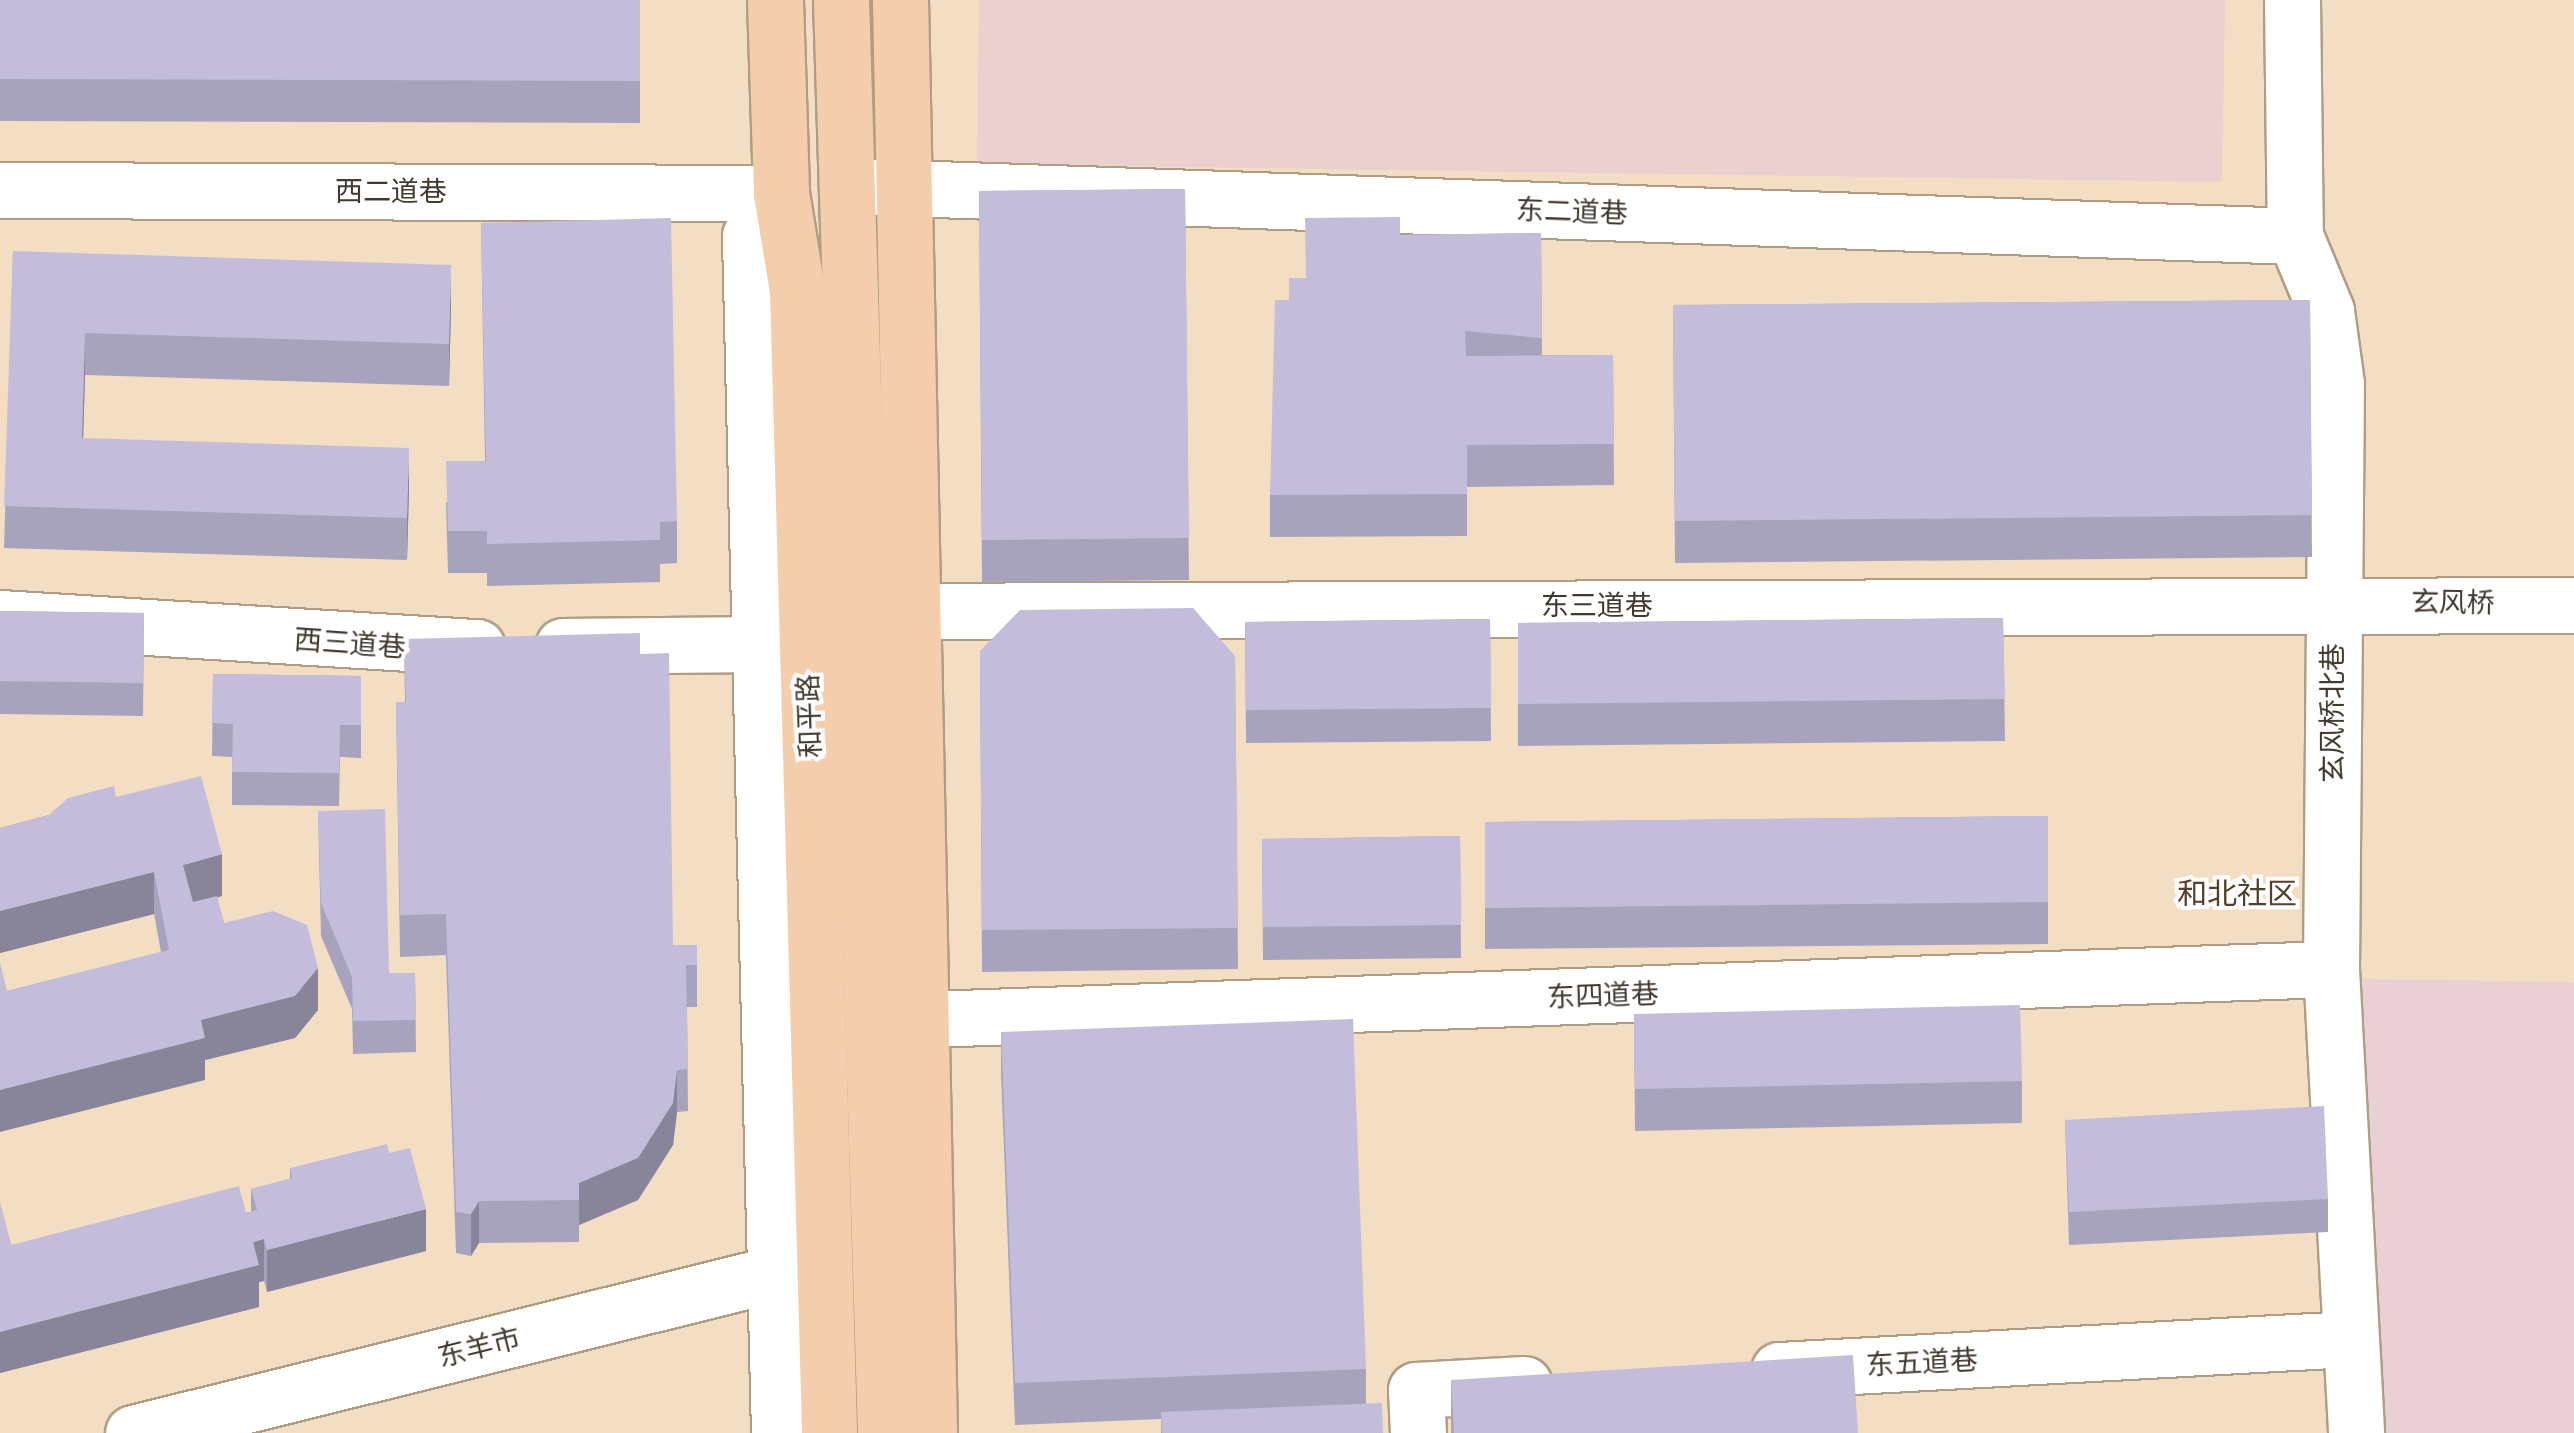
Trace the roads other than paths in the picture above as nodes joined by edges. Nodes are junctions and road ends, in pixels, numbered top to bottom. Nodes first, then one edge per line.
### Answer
1 (774, 0) edge
2 (841, 0) edge
3 (900, 0) edge
4 (2292, 0) edge
5 (850, 186) junction
6 (905, 188) junction
7 (0, 190) edge
8 (781, 193) junction
9 (2295, 236) junction
10 (2332, 599) junction
11 (2574, 605) edge
12 (860, 611) junction
13 (916, 611) junction
14 (0, 618) edge
15 (760, 644) junction
16 (2332, 969) junction
17 (899, 1020) junction
18 (800, 1267) junction
19 (2350, 1339) junction
20 (1734, 1372) edge
21 (1575, 1381) edge
22 (134, 1433) edge
23 (779, 1433) edge
24 (829, 1433) edge
25 (884, 1433) edge
26 (929, 1433) edge
27 (1418, 1433) edge
28 (2356, 1433) edge

1 - 8 main road, 和平路
2 - 5 main road, 和平路
3 - 6 main road
4 - 9 street, 玄风桥北巷
5 - 6 street, 东二道巷
5 - 12 main road, 和平路
6 - 9 street, 东二道巷
6 - 13 main road
7 - 8 street, 西二道巷
8 - 15 street
8 - 18 main road, 和平路
9 - 10 street, 玄风桥北巷
10 - 11 street, 玄风桥
10 - 13 street, 东三道巷
10 - 16 street, 玄风桥北巷
12 - 13 street, 东三道巷
12 - 17 main road, 和平路
13 - 17 main road
14 - 15 street, 西三道巷
15 - 18 street
16 - 17 street, 东四道巷
16 - 19 street, 玄风桥北巷
17 - 25 main road, 和平路
17 - 26 main road
18 - 22 street, 东羊市
18 - 23 street
18 - 24 main road, 和平路
19 - 20 street, 东五道巷
19 - 28 street, 玄风桥北巷
21 - 27 street

